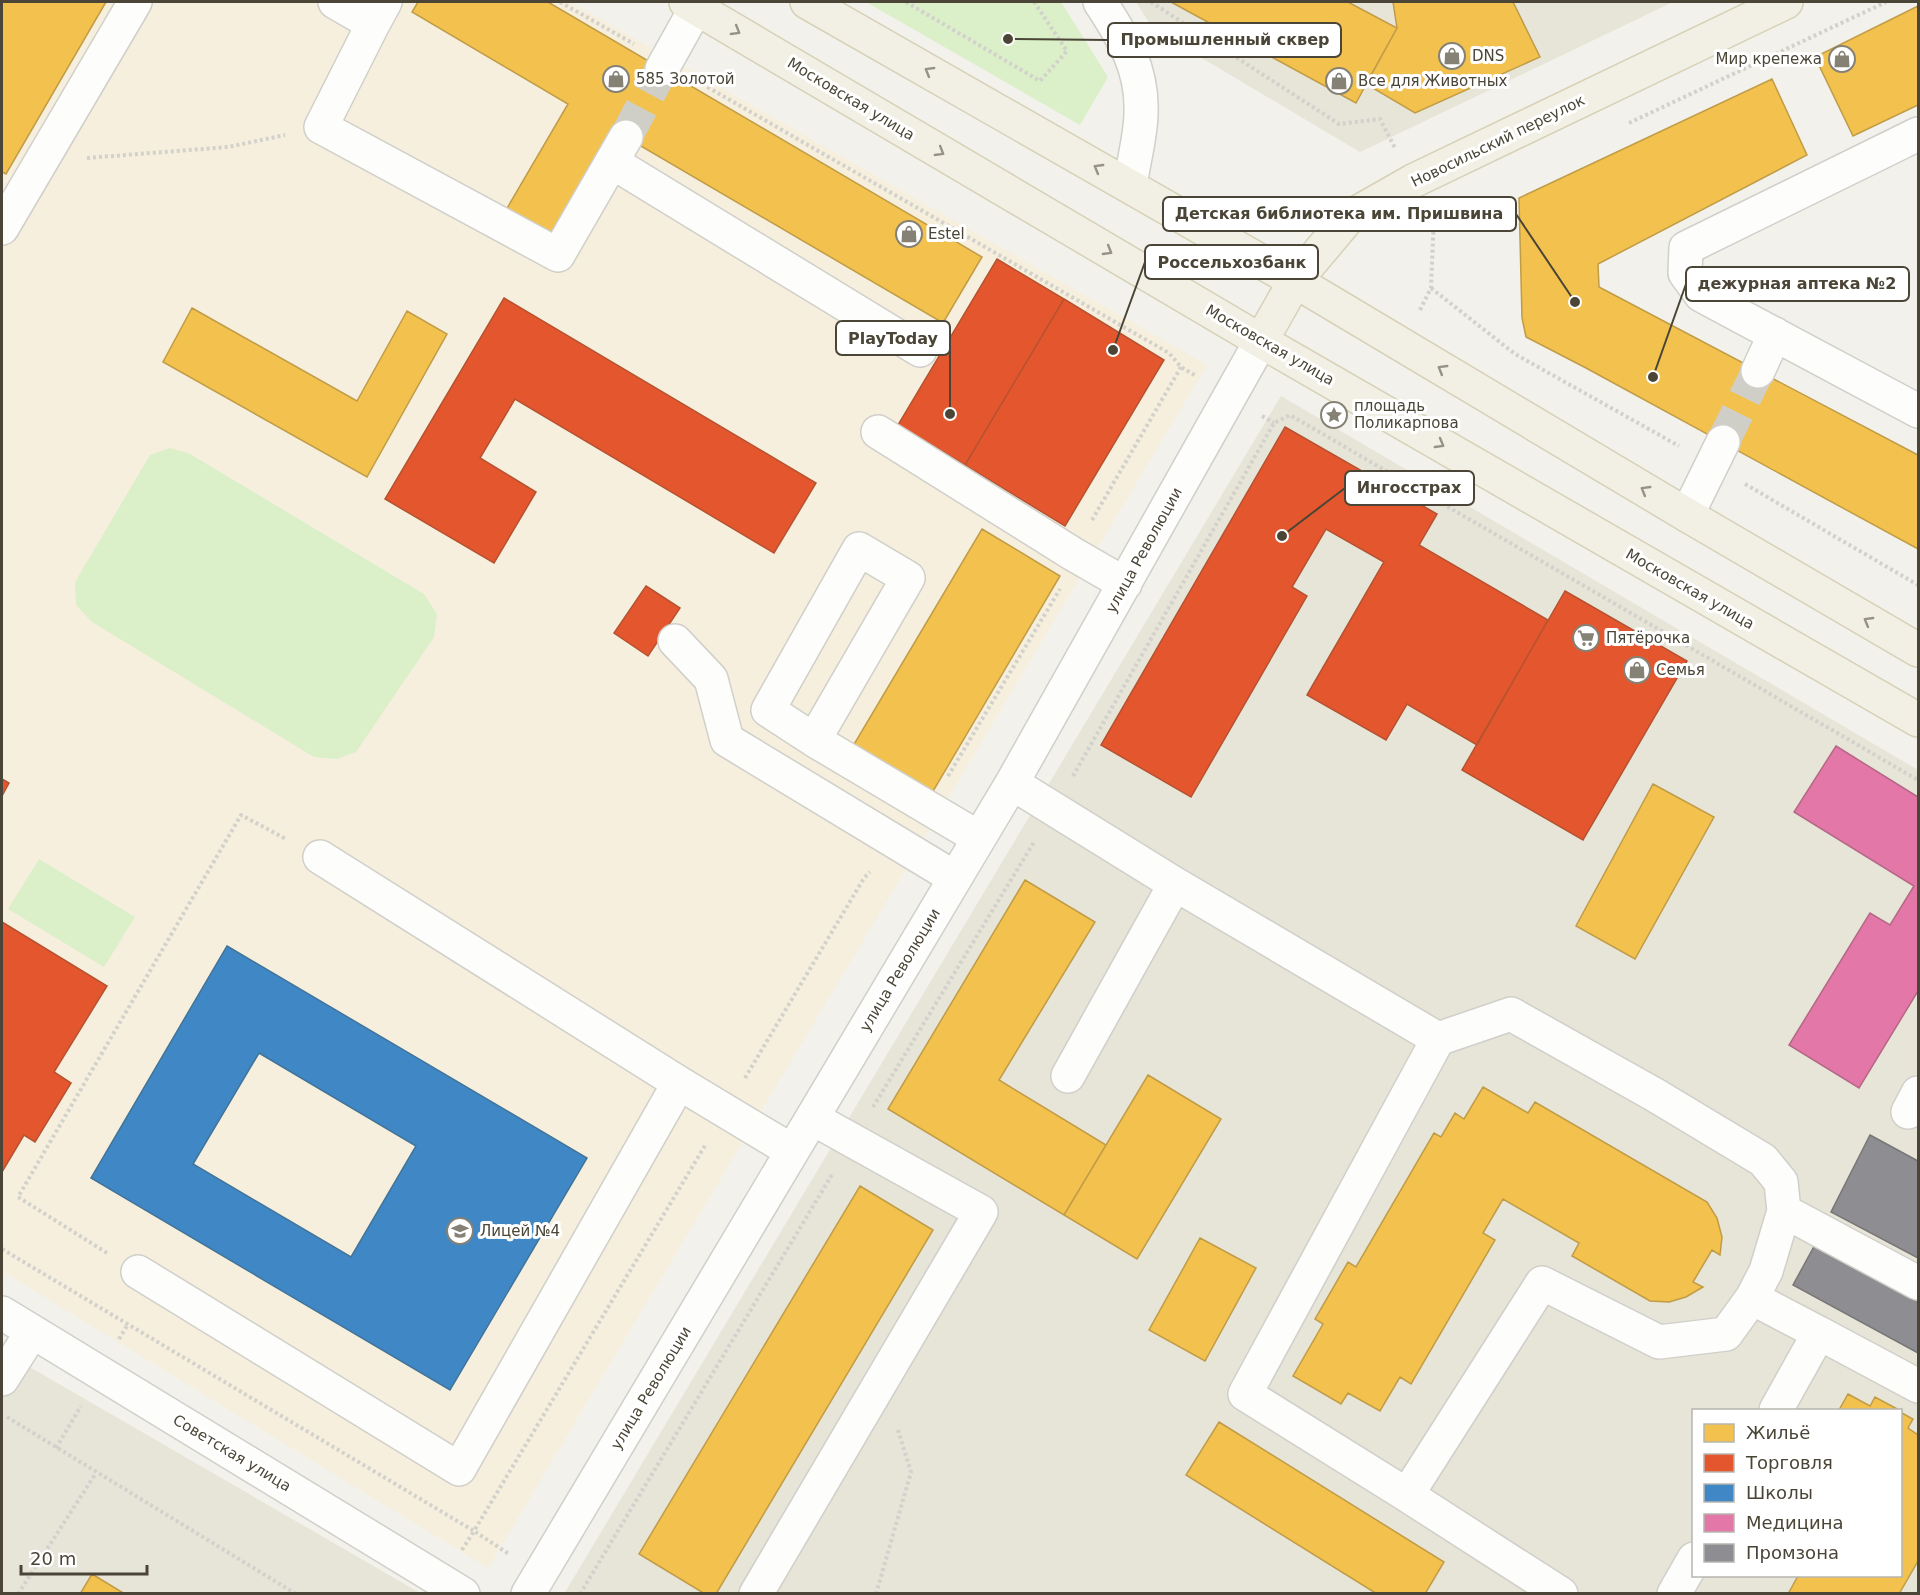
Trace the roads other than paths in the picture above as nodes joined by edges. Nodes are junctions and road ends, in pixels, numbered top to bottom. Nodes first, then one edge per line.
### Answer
1 (135, 2) edge
2 (335, 2) edge
3 (807, 2) edge
4 (1100, 2) edge
5 (1786, 2) edge
6 (691, 5) edge
7 (379, 13) edge
8 (664, 66) tunnel mouth
9 (1918, 134) edge
10 (1130, 186) junction
11 (4, 220) edge
12 (1294, 281) junction
13 (1775, 334) junction
14 (1262, 341) junction
15 (920, 350) dead end
16 (1758, 371) tunnel mouth
17 (1918, 411) edge
18 (878, 432) dead end
19 (1717, 453) tunnel mouth
20 (1687, 515) junction
21 (1125, 584) junction
22 (675, 641) dead end
23 (1918, 650) edge
24 (1918, 720) edge
25 (814, 740) junction
26 (1012, 783) junction
27 (979, 838) junction
28 (320, 857) road end
29 (955, 878) junction
30 (1175, 884) junction
31 (1438, 1039) junction
32 (1068, 1076) dead end
33 (679, 1083) junction
34 (812, 1118) junction
35 (792, 1151) junction
36 (1784, 1211) junction
37 (138, 1272) road end
38 (1918, 1283) edge
39 (1752, 1298) junction
40 (2, 1313) edge
41 (32, 1332) junction
42 (1819, 1334) junction
43 (2, 1379) edge
44 (1918, 1386) edge
45 (1777, 1409) edge
46 (1407, 1495) junction
47 (1692, 1562) edge
48 (534, 1584) edge
49 (453, 1588) edge
50 (756, 1593) edge
51 (1560, 1593) edge
52 (1674, 1593) edge

1 - 11 street
2 - 7 street
10 -> 3 main road
4 - 10 street
5 - 12 main road, Новосильский переулок
6 - 8 street
6 -> 14 main road, Московская улица
7 - 15 street
9 - 13 street
10 - 12 main road
12 - 14 main road, Новосильский переулок
20 -> 12 main road
13 - 16 street
13 - 17 street
14 - 21 street, улица Революции
14 -> 24 main road, Московская улица
18 - 21 street
19 - 20 street
23 -> 20 main road
21 - 26 street, улица Революции
22 - 29 street
25 - 25 street
25 - 27 street
26 - 27 street, улица Революции
26 - 30 street
27 - 29 street, улица Революции
28 - 33 street
29 - 34 street, улица Революции
30 - 31 street
30 - 32 street
31 - 36 street
31 - 46 street
33 - 35 street
33 - 37 street
34 - 35 street, улица Революции
34 - 50 street
35 - 48 street, улица Революции
36 - 38 street
36 - 39 street
39 - 42 street
39 - 46 street
40 - 41 street, Советская улица
41 - 43 street
41 - 49 street, Советская улица
42 - 44 street
42 - 45 street
46 - 51 street
47 - 52 street

